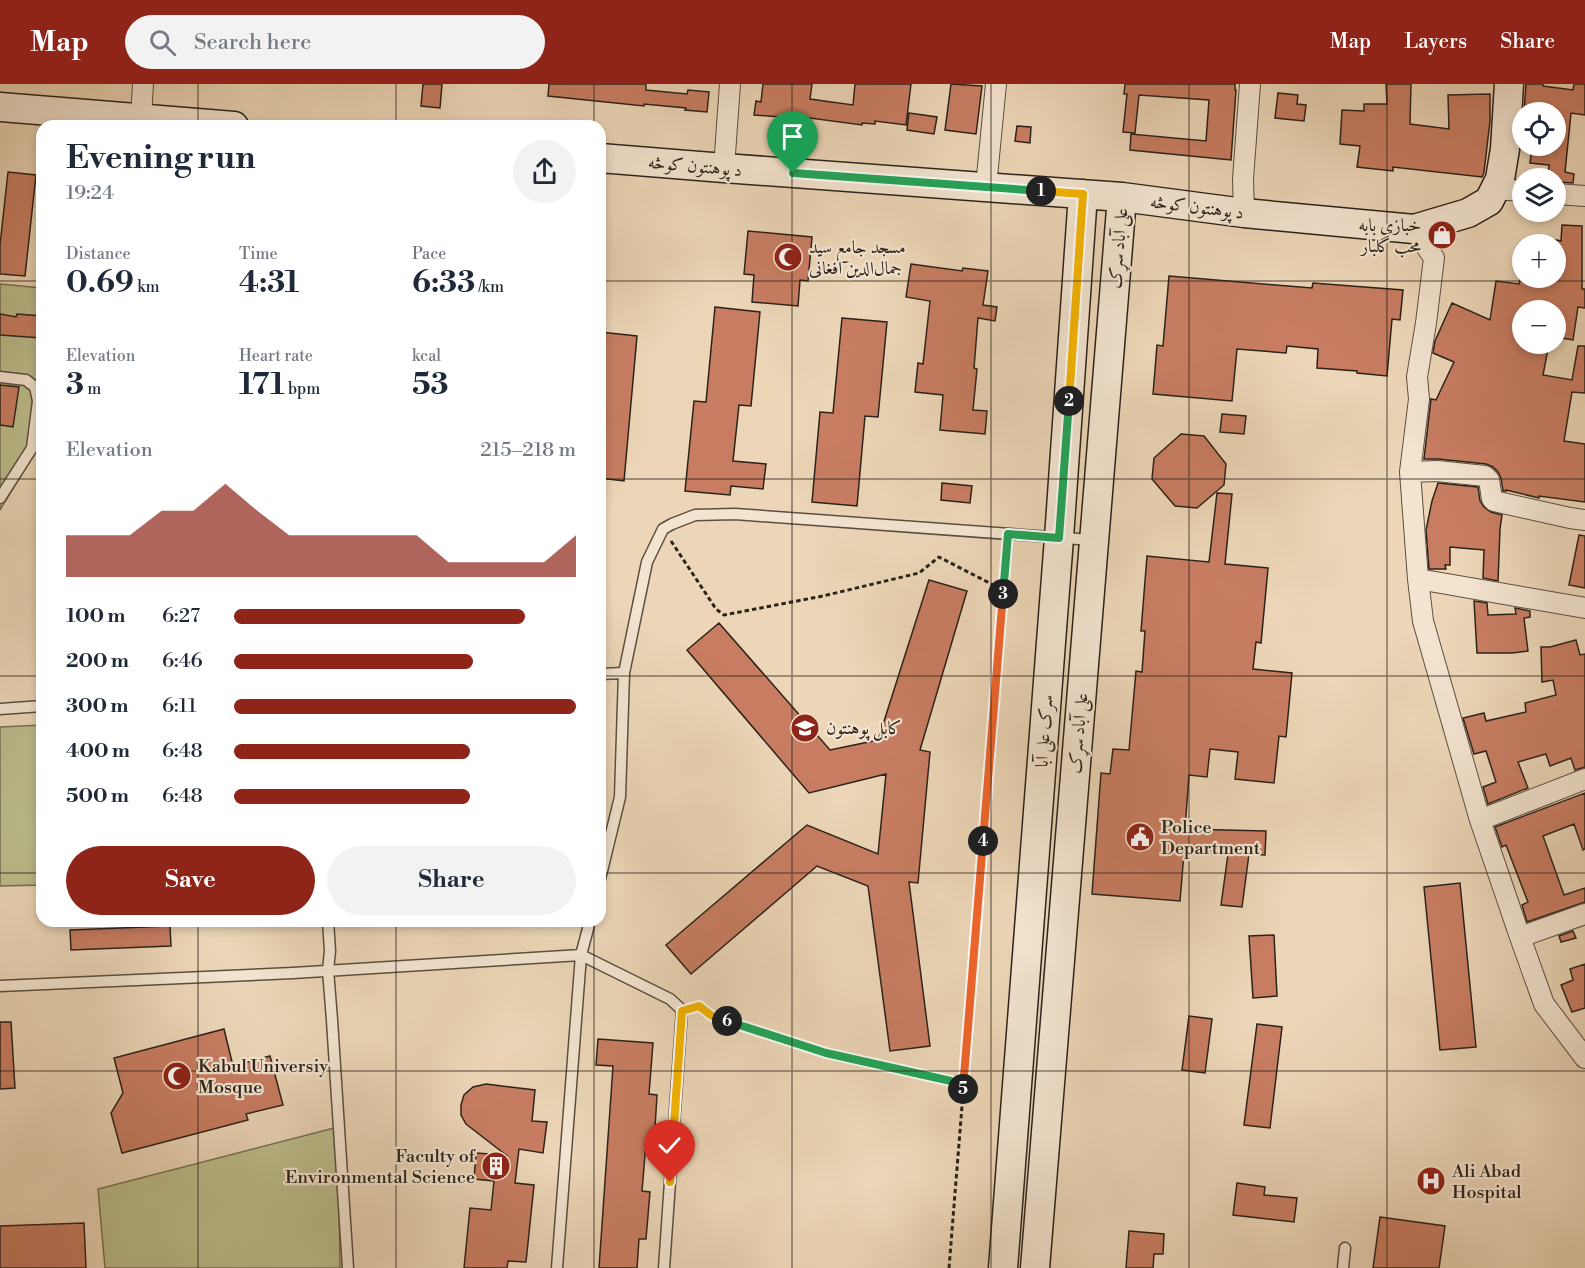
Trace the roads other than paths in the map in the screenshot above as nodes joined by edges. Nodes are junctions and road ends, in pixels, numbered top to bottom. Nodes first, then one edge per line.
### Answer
1 (143, 84) edge
2 (730, 84) edge
3 (996, 84) edge
4 (1250, 84) edge
5 (1509, 84) edge
6 (0, 107) edge
7 (141, 118) junction
8 (164, 120) edge
9 (606, 158) edge
10 (724, 168) junction
11 (987, 187) junction
12 (1509, 190) edge
13 (1083, 194) junction
14 (1566, 195) edge
15 (1585, 196) edge
16 (1122, 197) junction
17 (1566, 197) edge
18 (1585, 204) edge
19 (1244, 213) junction
20 (1414, 229) junction
21 (0, 377) edge
22 (36, 392) edge
23 (36, 417) edge
24 (1410, 472) junction
25 (0, 498) edge
26 (1585, 520) edge
27 (1059, 538) junction
28 (1094, 540) junction
29 (1418, 579) junction
30 (1585, 608) edge
31 (624, 673) junction
32 (606, 674) edge
33 (36, 706) edge
34 (0, 709) edge
35 (1585, 779) edge
36 (1480, 820) junction
37 (1037, 823) junction
38 (1071, 826) junction
39 (606, 854) edge
40 (1585, 914) edge
41 (328, 927) edge
42 (588, 927) edge
43 (1520, 937) junction
44 (581, 955) junction
45 (328, 970) junction
46 (0, 986) edge
47 (1585, 1058) edge
48 (1345, 1248) dead end
49 (348, 1268) edge
50 (557, 1268) edge
51 (664, 1268) edge
52 (1003, 1268) edge
53 (1035, 1268) edge
54 (1343, 1268) edge

1 - 7 street
2 - 10 street
3 - 11 street
4 - 19 street
5 - 12 street, د پوهنتون کوڅه
6 - 7 street
7 - 8 street
9 - 10 street, د پوهنتون کوڅه
10 - 11 street, د پوهنتون کوڅه
11 - 13 street, د پوهنتون کوڅه
12 - 20 street, د پوهنتون کوڅه
13 - 16 street, د پوهنتون کوڅه
13 - 27 street, سرک علی آبا
14 - 15 street
16 - 19 street, د پوهنتون کوڅه
16 - 28 street, علی آباد سړک
17 - 18 street
19 - 20 street, د پوهنتون کوڅه
20 - 24 street
21 - 22 lane
23 - 25 lane
24 - 26 street
24 - 29 street
27 - 28 lane
27 - 31 lane
27 - 37 street, سرک علی آبا
28 - 38 street, علی آباد سړک
29 - 30 street
29 - 36 street
31 - 32 lane
31 - 39 lane
33 - 34 lane
35 - 36 street
36 - 43 street
37 - 38 street
37 - 52 street, سرک علی آبا
38 - 53 street, علی آباد سړک
40 - 43 street
41 - 45 lane
42 - 44 lane
43 - 47 street
44 - 45 lane
44 - 50 lane
44 - 51 lane
45 - 46 lane
45 - 49 lane
48 - 54 lane

